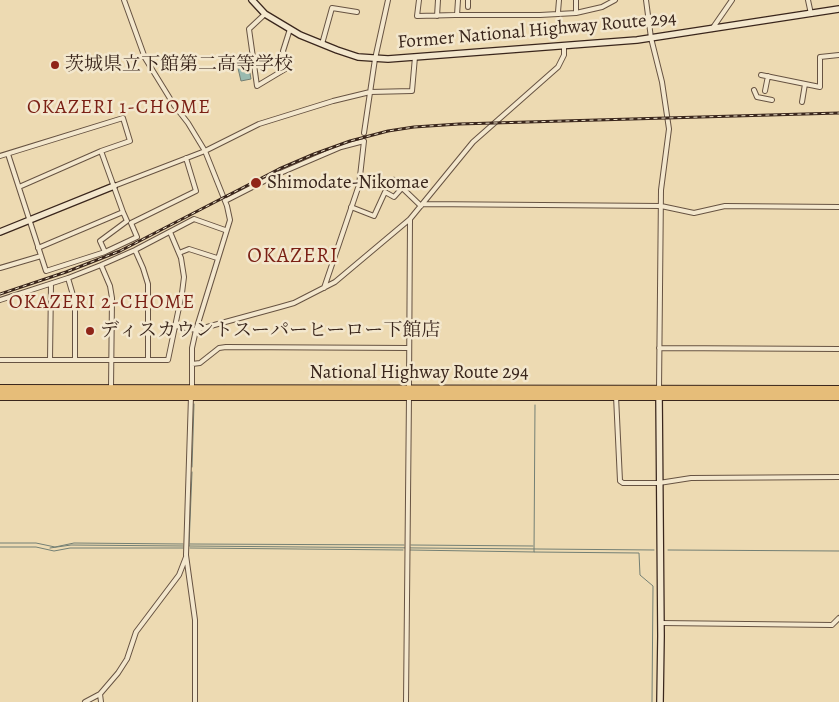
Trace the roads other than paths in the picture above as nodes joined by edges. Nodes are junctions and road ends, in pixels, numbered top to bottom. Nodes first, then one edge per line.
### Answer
1 (124, 0) edge
2 (252, 0) edge
3 (388, 0) edge
4 (419, 0) edge
5 (438, 0) edge
6 (458, 0) edge
7 (468, 0) edge
8 (559, 0) edge
9 (576, 0) edge
10 (616, 0) edge
11 (646, 0) edge
12 (732, 0) edge
13 (808, 0) edge
14 (468, 7) dead end
15 (576, 11) dead end
16 (839, 11) edge
17 (357, 12) dead end
18 (558, 12) dead end
19 (265, 14) junction
20 (811, 14) junction
21 (458, 15) junction
22 (437, 16) junction
23 (290, 29) junction
24 (712, 29) junction
25 (651, 38) junction
26 (322, 44) junction
27 (564, 46) junction
28 (839, 55) edge
29 (415, 57) junction
30 (375, 59) junction
31 (762, 75) dead end
32 (768, 76) junction
33 (806, 84) junction
34 (754, 90) dead end
35 (765, 91) dead end
36 (370, 92) junction
37 (772, 100) dead end
38 (802, 102) dead end
39 (364, 133) dead end
40 (205, 150) junction
41 (101, 151) junction
42 (8, 154) junction
43 (0, 156) edge
44 (186, 158) junction
45 (394, 180) dead end
46 (114, 186) junction
47 (19, 187) junction
48 (402, 188) junction
49 (225, 201) junction
50 (422, 205) junction
51 (661, 206) junction
52 (351, 207) junction
53 (839, 207) edge
54 (122, 212) junction
55 (410, 219) junction
56 (30, 220) junction
57 (129, 222) junction
58 (226, 230) junction
59 (0, 232) edge
60 (170, 232) junction
61 (38, 248) junction
62 (135, 250) junction
63 (105, 252) junction
64 (179, 253) junction
65 (40, 256) junction
66 (217, 258) junction
67 (101, 265) junction
68 (0, 268) edge
69 (68, 278) junction
70 (51, 284) junction
71 (324, 288) junction
72 (0, 300) edge
73 (176, 326) junction
74 (196, 330) junction
75 (408, 348) junction
76 (659, 348) junction
77 (839, 349) edge
78 (0, 360) edge
79 (50, 360) junction
80 (75, 360) junction
81 (111, 360) junction
82 (148, 360) junction
83 (192, 364) junction
84 (0, 389) edge
85 (111, 390) junction
86 (839, 390) edge
87 (192, 393) junction
88 (408, 393) junction
89 (659, 393) junction
90 (0, 396) edge
91 (616, 396) junction
92 (839, 396) edge
93 (839, 477) edge
94 (659, 483) junction
95 (186, 555) junction
96 (839, 618) edge
97 (661, 623) junction
98 (100, 694) junction
99 (84, 702) edge
100 (102, 702) edge
101 (195, 702) edge
102 (406, 702) edge
103 (660, 702) edge

1 - 40 street
2 - 19 street, Former National Highway Route 294
3 - 30 street
4 - 22 street
5 - 22 street
6 - 21 street
7 - 14 street
8 - 18 street
9 - 15 street
10 - 21 street
11 - 25 street
12 - 24 street
13 - 20 street
16 - 20 street, Former National Highway Route 294
17 - 26 street
19 - 23 street, Former National Highway Route 294
19 - 23 street
20 - 24 street, Former National Highway Route 294
21 - 22 street
23 - 26 street, Former National Highway Route 294
24 - 25 street, Former National Highway Route 294
25 - 27 street, Former National Highway Route 294
25 - 51 street
26 - 30 street, Former National Highway Route 294
27 - 29 street, Former National Highway Route 294
27 - 50 street
28 - 33 street
29 - 30 street, Former National Highway Route 294
29 - 36 street
30 - 36 street
31 - 32 street
32 - 33 street
32 - 35 street
33 - 38 street
34 - 37 street
36 - 39 street
36 - 40 street
40 - 44 street
40 - 49 street
41 - 42 street
41 - 46 street
41 - 47 street
42 - 43 street
42 - 47 street
44 - 46 street
44 - 57 street
45 - 48 street
46 - 54 street
46 - 56 street
47 - 56 street
48 - 50 street
48 - 52 street
49 - 52 street
49 - 58 street
50 - 51 street
50 - 55 street
51 - 53 street
51 - 76 street
52 - 71 street
54 - 57 street
54 - 61 street
55 - 71 street
55 - 75 street
56 - 59 street
56 - 61 street
57 - 63 street
57 - 63 street
58 - 60 street
58 - 66 street
60 - 62 street
60 - 64 street
61 - 65 street
62 - 67 street
62 - 82 street
63 - 65 street
64 - 66 street
64 - 73 street
65 - 68 street
66 - 74 street
67 - 69 street
67 - 81 street
69 - 70 street
69 - 80 street
70 - 72 street
70 - 79 street
71 - 74 street
73 - 74 street
73 - 82 street
74 - 83 street
75 - 83 street
75 - 88 street
76 - 77 street
76 - 89 street
78 - 79 street
79 - 80 street
80 - 81 street
81 - 82 street
81 - 85 street
83 - 87 street
84 - 85 highway, National Highway Route 294
85 - 87 highway, National Highway Route 294
86 - 89 highway, National Highway Route 294
87 - 88 highway, National Highway Route 294
87 - 90 highway, National Highway Route 294
87 - 95 street
88 - 89 highway, National Highway Route 294
88 - 91 highway, National Highway Route 294
88 - 102 street
89 - 91 highway, National Highway Route 294
89 - 92 highway, National Highway Route 294
89 - 94 street
91 - 94 street
93 - 94 street
94 - 97 street
95 - 98 street
95 - 101 street
96 - 97 street
97 - 103 street
98 - 99 street
98 - 100 street

